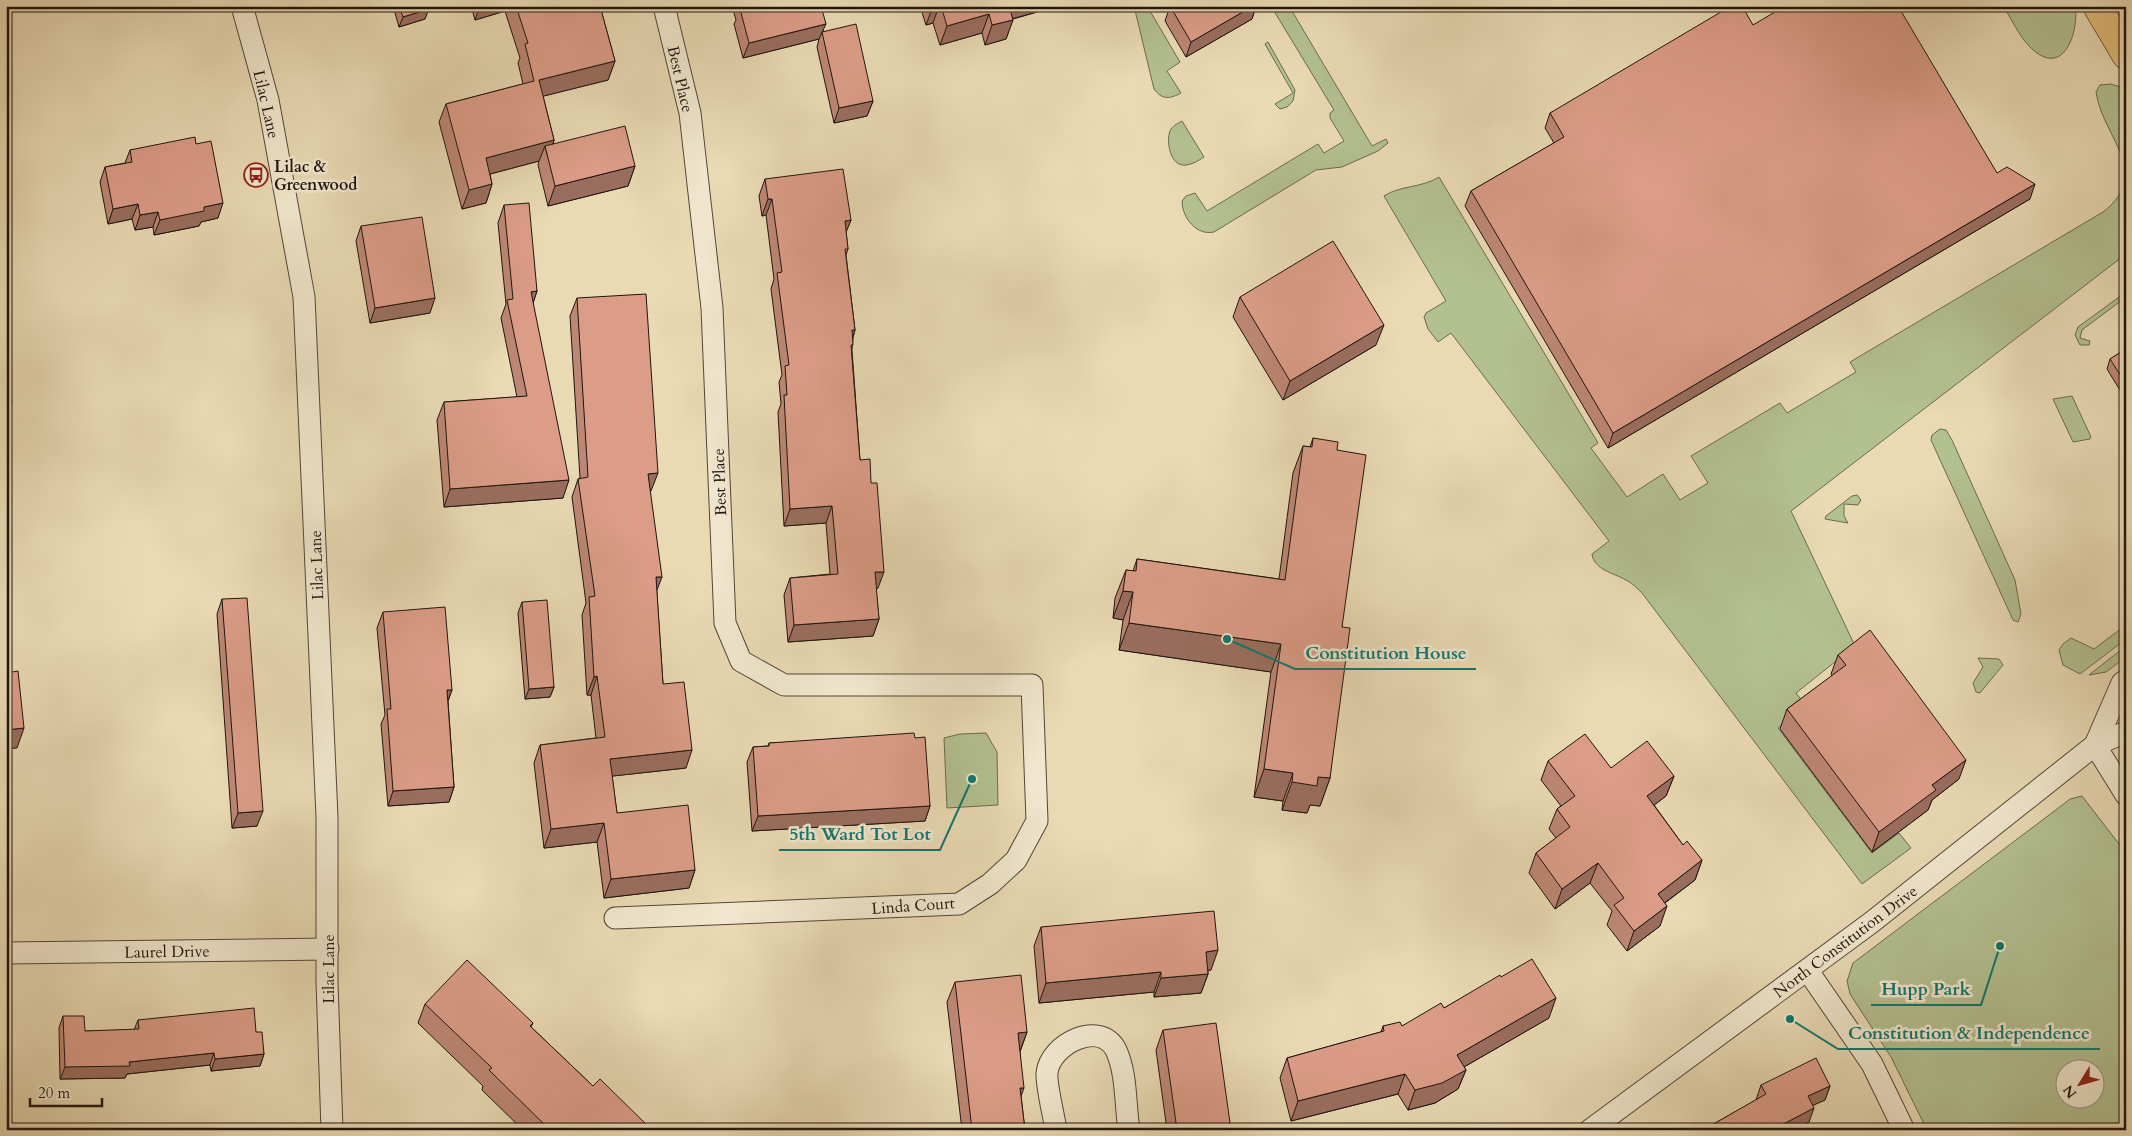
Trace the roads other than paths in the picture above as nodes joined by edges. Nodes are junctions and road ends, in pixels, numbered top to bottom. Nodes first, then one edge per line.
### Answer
1 (242, 6) edge
2 (664, 6) edge
3 (2098, 6) edge
4 (2126, 55) edge
5 (2126, 680) edge
6 (1032, 685) joint
7 (2126, 732) edge
8 (2095, 745) junction
9 (2126, 795) edge
10 (615, 918) dead end
11 (328, 949) junction
12 (6, 953) edge
13 (1808, 971) junction
14 (332, 1130) edge
15 (1056, 1130) edge
16 (1129, 1130) edge
17 (1590, 1130) edge
18 (1904, 1130) edge

1 - 11 street, Lilac Lane
2 - 6 street, Best Place
3 - 4 main road
5 - 8 street, North Constitution Drive
6 - 10 street, Linda Court
7 - 8 street, North Constitution Drive
8 - 9 street
8 - 13 street, North Constitution Drive
11 - 12 street, Laurel Drive
11 - 14 street, Lilac Lane
13 - 17 street, North Constitution Drive
13 - 18 street
15 - 16 street

